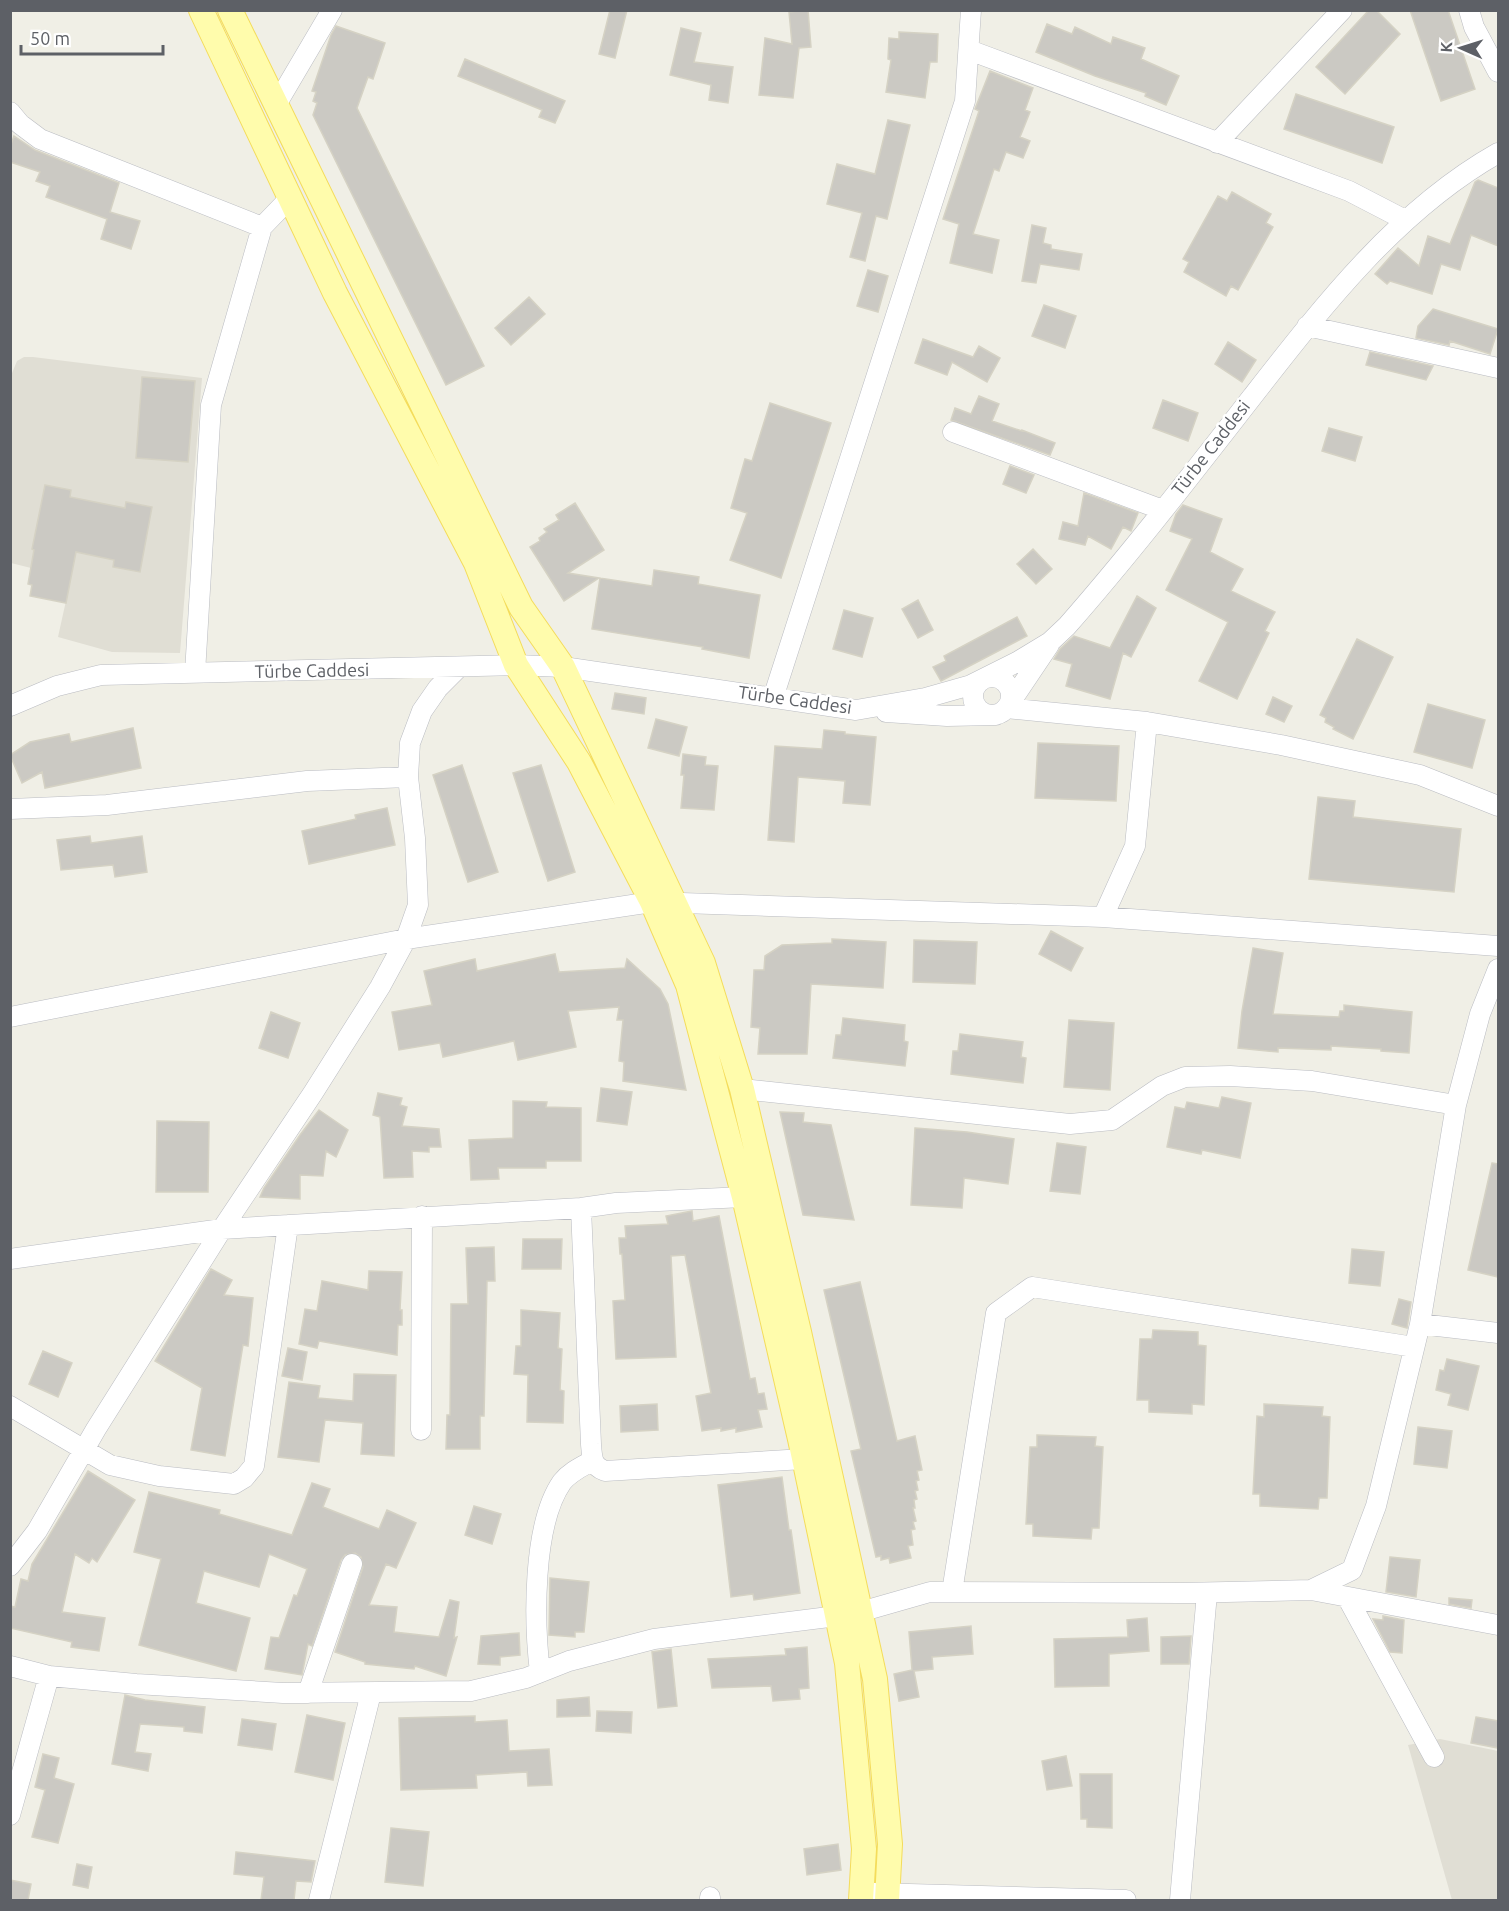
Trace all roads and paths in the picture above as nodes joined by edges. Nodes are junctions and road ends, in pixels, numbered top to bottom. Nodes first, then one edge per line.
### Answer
1 (201, 10) edge
2 (230, 10) edge
3 (332, 10) edge
4 (972, 10) edge
5 (1342, 10) edge
6 (1469, 10) edge
7 (969, 50) junction
8 (1498, 72) edge
9 (276, 105) junction
10 (10, 111) edge
11 (1217, 143) junction
12 (1498, 153) edge
13 (290, 198) junction
14 (1405, 220) junction
15 (262, 227) junction
16 (1307, 326) junction
17 (1498, 368) edge
18 (953, 432) dead end
19 (1164, 510) junction
20 (1050, 642) junction
21 (516, 665) junction
22 (459, 667) junction
23 (562, 667) junction
24 (195, 674) junction
25 (985, 679) junction
26 (773, 698) junction
27 (10, 706) edge
28 (1004, 709) junction
29 (856, 710) junction
30 (1147, 722) junction
31 (408, 777) junction
32 (1498, 807) edge
33 (10, 809) edge
34 (664, 903) junction
35 (1103, 917) junction
36 (406, 939) junction
37 (1498, 946) edge
38 (1498, 969) edge
39 (10, 1017) edge
40 (742, 1089) junction
41 (1456, 1105) junction
42 (744, 1197) junction
43 (768, 1200) junction
44 (580, 1208) junction
45 (422, 1216) junction
46 (288, 1225) junction
47 (222, 1229) junction
48 (10, 1259) edge
49 (1420, 1324) junction
50 (1498, 1333) edge
51 (1414, 1347) junction
52 (10, 1406) edge
53 (421, 1430) dead end
54 (84, 1450) junction
55 (804, 1459) junction
56 (592, 1461) junction
57 (352, 1564) dead end
58 (10, 1566) edge
59 (1311, 1590) junction
60 (952, 1592) junction
61 (1207, 1593) junction
62 (1347, 1597) junction
63 (849, 1614) junction
64 (1498, 1625) edge
65 (10, 1666) edge
66 (540, 1672) junction
67 (49, 1676) junction
68 (308, 1693) junction
69 (371, 1693) junction
70 (1434, 1757) dead end
71 (10, 1815) edge
72 (888, 1896) edge
73 (861, 1897) edge
74 (319, 1900) edge
75 (1126, 1900) edge
76 (1180, 1900) edge

1 - 13 main road
2 - 9 main road
3 - 9 street
4 - 7 street
5 - 11 street
6 - 8 street
7 - 11 street
7 - 26 street
9 - 23 main road
10 - 15 street
11 - 14 street
12 - 14 street, Türbe Caddesi
13 - 15 street
13 - 21 main road
14 - 16 street, Türbe Caddesi
15 - 24 street
16 - 17 street
16 - 19 street, Türbe Caddesi
18 - 19 street
19 - 20 street, Türbe Caddesi
20 - 25 street, Türbe Caddesi
20 - 28 street
21 - 22 street, Türbe Caddesi
21 - 23 street, Türbe Caddesi
21 - 34 main road
22 - 24 street, Türbe Caddesi
22 - 31 street
23 - 26 street, Türbe Caddesi
23 - 34 main road
24 - 27 street, Türbe Caddesi
25 - 28 street
25 - 28 street
25 - 29 street, Türbe Caddesi
26 - 29 street, Türbe Caddesi
28 - 29 street
28 - 30 street
30 - 32 street
30 - 35 street
31 - 33 street
31 - 36 street
34 - 35 street
34 - 36 street
34 - 40 main road
34 - 42 main road
35 - 37 street
36 - 39 street
36 - 47 street
38 - 41 street
40 - 41 street
40 - 43 main road
41 - 49 street
42 - 43 street
42 - 44 street
42 - 55 main road
43 - 63 main road
44 - 45 street
44 - 56 street
45 - 46 street
45 - 53 street
46 - 47 street
46 - 54 street
47 - 48 street
47 - 54 street
49 - 50 street
49 - 51 street
51 - 59 street
51 - 60 street
52 - 54 street
54 - 58 street
55 - 56 street
55 - 63 main road
56 - 66 street
57 - 68 street
59 - 61 street
59 - 62 street
60 - 61 street
60 - 63 street
61 - 76 street
62 - 64 street
62 - 70 street
63 - 66 street
63 - 72 main road
63 - 73 main road
65 - 67 street
66 - 69 street
67 - 68 street
67 - 71 street
68 - 69 street
69 - 74 street
72 - 73 street
72 - 75 street

